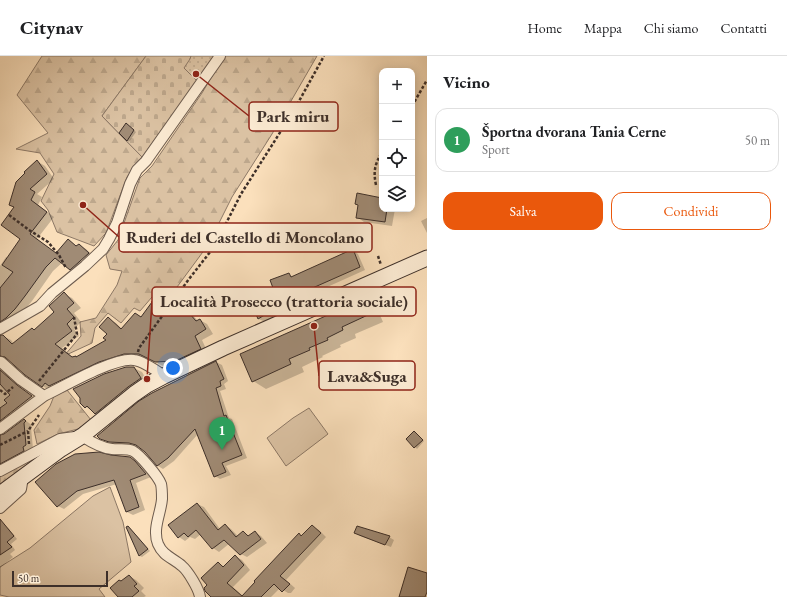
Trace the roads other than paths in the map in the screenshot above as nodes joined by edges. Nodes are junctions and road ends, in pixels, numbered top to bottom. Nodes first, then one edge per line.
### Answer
1 (220, 56) edge
2 (427, 258) edge
3 (0, 329) edge
4 (1, 362) dead end
5 (164, 376) junction
6 (47, 395) junction
7 (0, 429) edge
8 (82, 436) junction
9 (0, 471) edge
10 (23, 477) junction
11 (0, 494) edge
12 (0, 508) edge
13 (200, 597) edge

1 - 3 street
2 - 5 main road
4 - 6 street
5 - 6 street
5 - 8 main road
6 - 7 street
8 - 9 street
8 - 10 main road
8 - 13 street
10 - 11 main road
10 - 12 street

